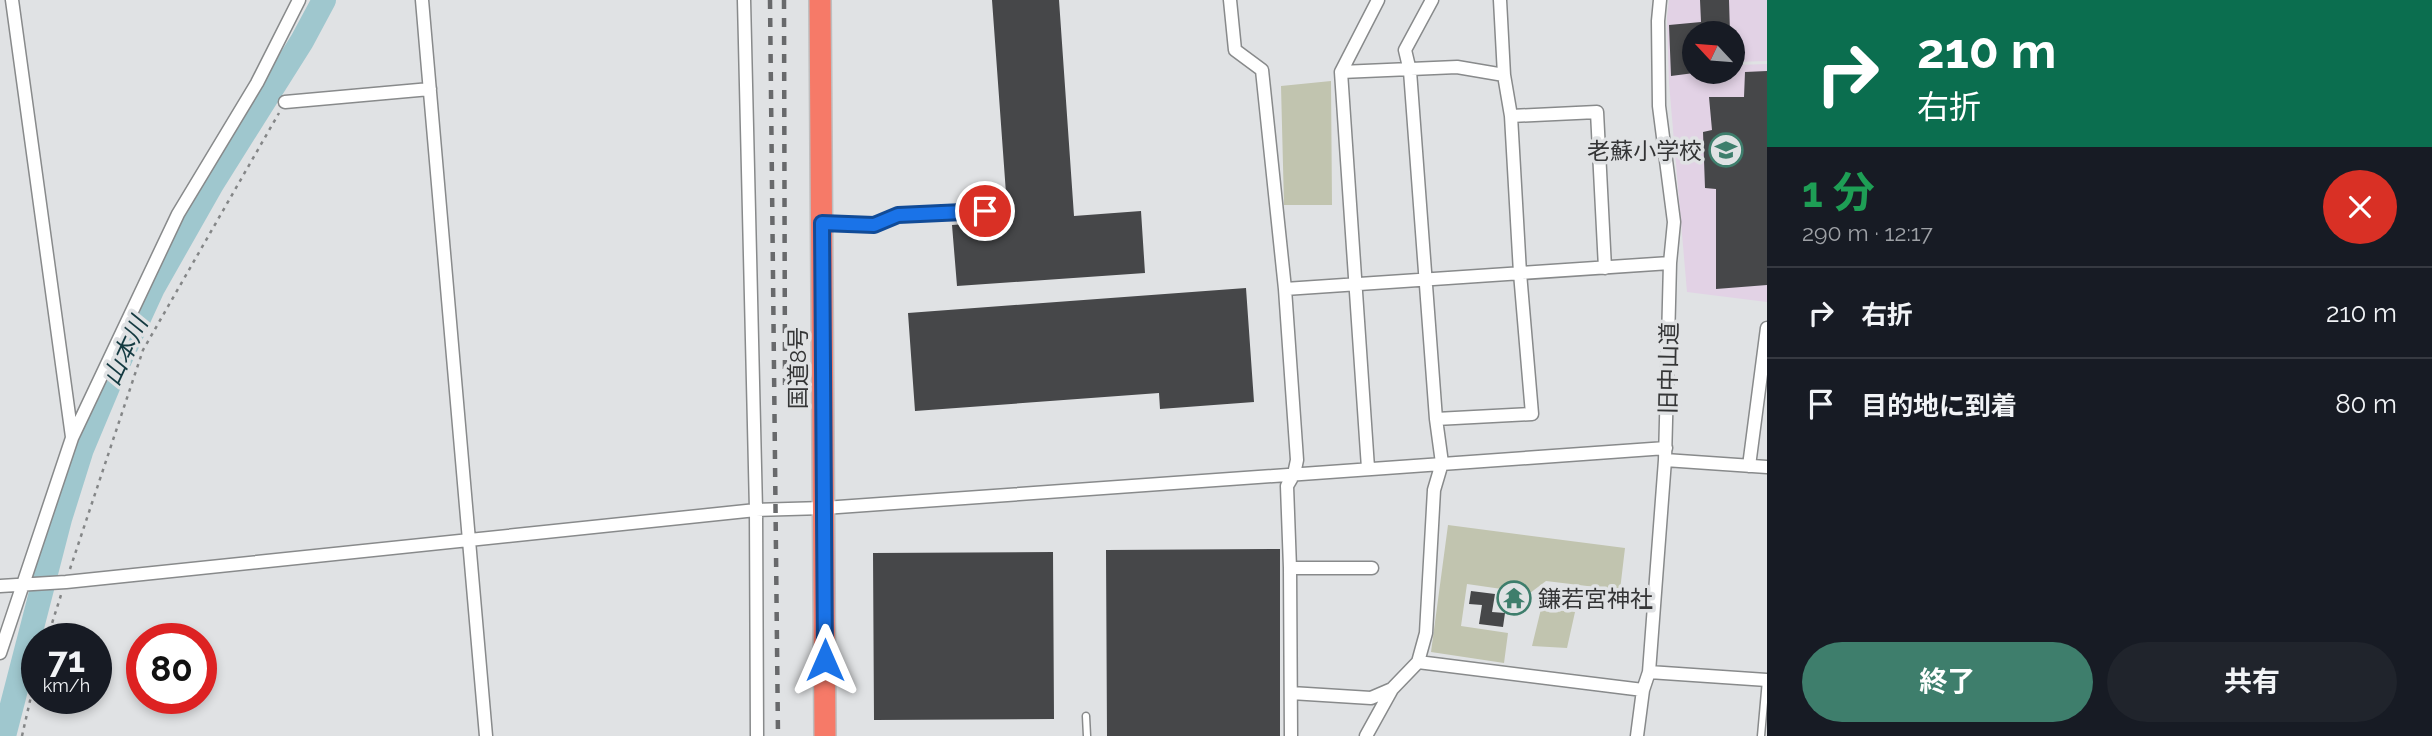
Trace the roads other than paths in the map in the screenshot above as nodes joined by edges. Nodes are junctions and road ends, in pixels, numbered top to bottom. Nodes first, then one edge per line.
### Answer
1 (12, 0) edge
2 (299, 0) edge
3 (422, 0) edge
4 (744, 0) edge
5 (821, 0) edge
6 (1230, 0) edge
7 (1378, 0) edge
8 (1432, 0) edge
9 (1500, 0) edge
10 (1660, 0) edge
11 (1410, 71) junction
12 (1341, 72) junction
13 (1504, 75) junction
14 (430, 89) junction
15 (285, 102) road end
16 (1511, 116) junction
17 (985, 211) dead end
18 (822, 223) junction
19 (1670, 263) junction
20 (1605, 268) junction
21 (1520, 273) junction
22 (1426, 280) junction
23 (1355, 285) junction
24 (1285, 289) junction
25 (1767, 328) edge
26 (1436, 419) junction
27 (72, 438) junction
28 (1666, 454) junction
29 (1442, 463) junction
30 (1749, 466) junction
31 (1767, 467) edge
32 (1368, 468) junction
33 (1294, 474) junction
34 (824, 508) junction
35 (756, 510) junction
36 (469, 540) junction
37 (1290, 568) junction
38 (1372, 568) dead end
39 (24, 583) junction
40 (0, 586) edge
41 (0, 653) edge
42 (1418, 662) junction
43 (1649, 672) junction
44 (1767, 680) edge
45 (1392, 689) junction
46 (1643, 690) junction
47 (1291, 693) junction
48 (1086, 716) dead end
49 (486, 736) edge
50 (757, 736) edge
51 (825, 736) edge
52 (1087, 736) edge
53 (1291, 736) edge
54 (1366, 736) edge
55 (1637, 736) edge
56 (1760, 736) edge

1 - 27 street
2 - 27 street
3 - 14 street
4 - 35 street
5 - 18 highway, 国道8号
6 - 24 street
7 - 12 street
8 - 11 street
9 - 13 street
10 - 19 street, 旧中山道
11 - 12 street
11 - 13 street
11 - 22 street
12 - 23 street
13 - 16 street
14 - 15 street
14 - 36 street
16 - 20 street
16 - 21 street
17 - 18 lane
18 - 34 highway, 国道8号
19 - 20 street
19 - 28 street, 旧中山道
20 - 21 street
21 - 22 street
21 - 26 street
22 - 23 street
22 - 26 street
23 - 24 street
23 - 32 street
24 - 33 street
25 - 30 street
26 - 29 street
27 - 39 street
28 - 29 street
28 - 30 street
28 - 43 street, 旧中山道
29 - 32 street
29 - 42 street
30 - 31 street
32 - 33 street
33 - 34 street
33 - 37 street
34 - 35 street
34 - 51 highway, 国道8号
35 - 36 street
35 - 50 street
36 - 39 street
36 - 49 street
37 - 38 street
37 - 47 street
39 - 40 street
39 - 41 street
42 - 45 street
42 - 46 street
43 - 44 street
43 - 46 street, 旧中山道
44 - 56 lane
45 - 47 street
45 - 54 street
46 - 55 street, 旧中山道
47 - 53 street
48 - 52 lane

